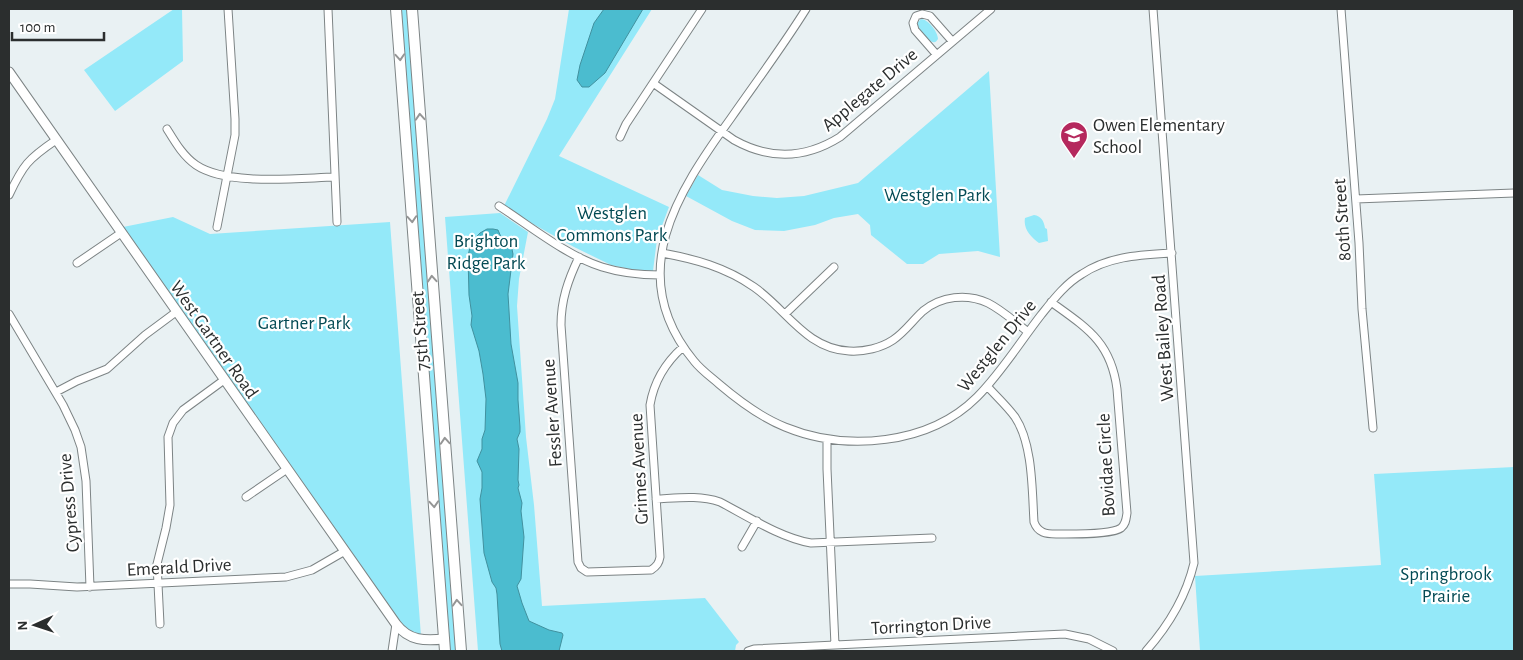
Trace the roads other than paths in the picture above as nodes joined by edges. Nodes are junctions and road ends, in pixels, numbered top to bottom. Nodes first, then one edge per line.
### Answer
1 (228, 9) edge
2 (328, 9) edge
3 (396, 9) edge
4 (412, 9) edge
5 (702, 9) edge
6 (806, 9) edge
7 (991, 9) edge
8 (1153, 9) edge
9 (1341, 9) edge
10 (952, 41) junction
11 (936, 54) junction
12 (9, 72) edge
13 (653, 84) junction
14 (167, 129) dead end
15 (721, 131) junction
16 (620, 137) dead end
17 (56, 140) junction
18 (227, 175) junction
19 (335, 176) junction
20 (11, 186) edge
21 (1514, 193) edge
22 (9, 195) edge
23 (1356, 199) junction
24 (499, 206) dead end
25 (337, 222) dead end
26 (217, 227) dead end
27 (122, 233) junction
28 (662, 253) junction
29 (1172, 253) junction
30 (579, 257) junction
31 (77, 263) dead end
32 (834, 267) dead end
33 (660, 275) junction
34 (1052, 302) junction
35 (176, 312) junction
36 (9, 314) edge
37 (785, 314) junction
38 (1028, 332) junction
39 (683, 347) junction
40 (224, 380) junction
41 (986, 386) junction
42 (56, 392) junction
43 (1373, 428) dead end
44 (828, 440) junction
45 (287, 469) junction
46 (246, 497) dead end
47 (656, 499) junction
48 (757, 521) junction
49 (932, 538) dead end
50 (830, 543) junction
51 (742, 548) dead end
52 (345, 551) junction
53 (655, 567) joint
54 (158, 583) junction
55 (9, 584) edge
56 (90, 587) junction
57 (160, 624) dead end
58 (396, 624) junction
59 (444, 639) junction
60 (834, 645) junction
61 (392, 651) edge
62 (445, 651) edge
63 (461, 651) edge
64 (748, 651) edge
65 (1113, 651) edge
66 (1146, 651) edge

1 - 18 street
2 - 19 street
3 -> 59 main road, 75th Street
63 -> 4 main road, 75th Street
5 - 13 street
6 - 15 street, Westglen Drive
7 - 10 street, Applegate Drive
8 - 29 street, West Bailey Road
9 - 23 street, 80th Street
10 - 11 street, Applegate Drive
10 - 11 street
11 - 15 street, Applegate Drive
12 - 17 street, West Gartner Road
13 - 15 street, Applegate Drive
13 - 16 street
14 - 18 street
15 - 28 street, Westglen Drive
17 - 20 street
17 - 27 street, West Gartner Road
18 - 19 street
18 - 26 street
19 - 25 street
20 - 22 street
21 - 23 street
23 - 43 street, 80th Street
24 - 30 street
27 - 31 street
27 - 35 street, West Gartner Road
28 - 33 street, Westglen Drive
28 - 37 street
29 - 34 street, Westglen Drive
29 - 66 street, West Bailey Road
30 - 33 street
30 - 53 street, Fessler Avenue
32 - 37 street
33 - 39 street, Westglen Drive
34 - 38 street, Westglen Drive
34 - 41 street, Bovidae Circle
35 - 40 street, West Gartner Road
35 - 42 street
36 - 42 street, Cypress Drive
37 - 38 street
38 - 41 street, Westglen Drive
39 - 44 street, Westglen Drive
39 - 47 street, Grimes Avenue
40 - 45 street, West Gartner Road
40 - 54 street
41 - 44 street, Westglen Drive
42 - 56 street, Cypress Drive
44 - 50 street
45 - 46 street
45 - 52 street, West Gartner Road
47 - 48 street
47 - 53 street, Grimes Avenue
48 - 50 street
48 - 51 street
49 - 50 street
50 - 60 street
52 - 54 street, Emerald Drive
52 - 58 street, West Gartner Road
54 - 56 street, Emerald Drive
54 - 57 street
55 - 56 street, Emerald Drive
58 - 59 street, West Gartner Road
58 - 61 street
59 - 62 main road, 75th Street
60 - 64 street, Torrington Drive
60 - 65 street, Torrington Drive

